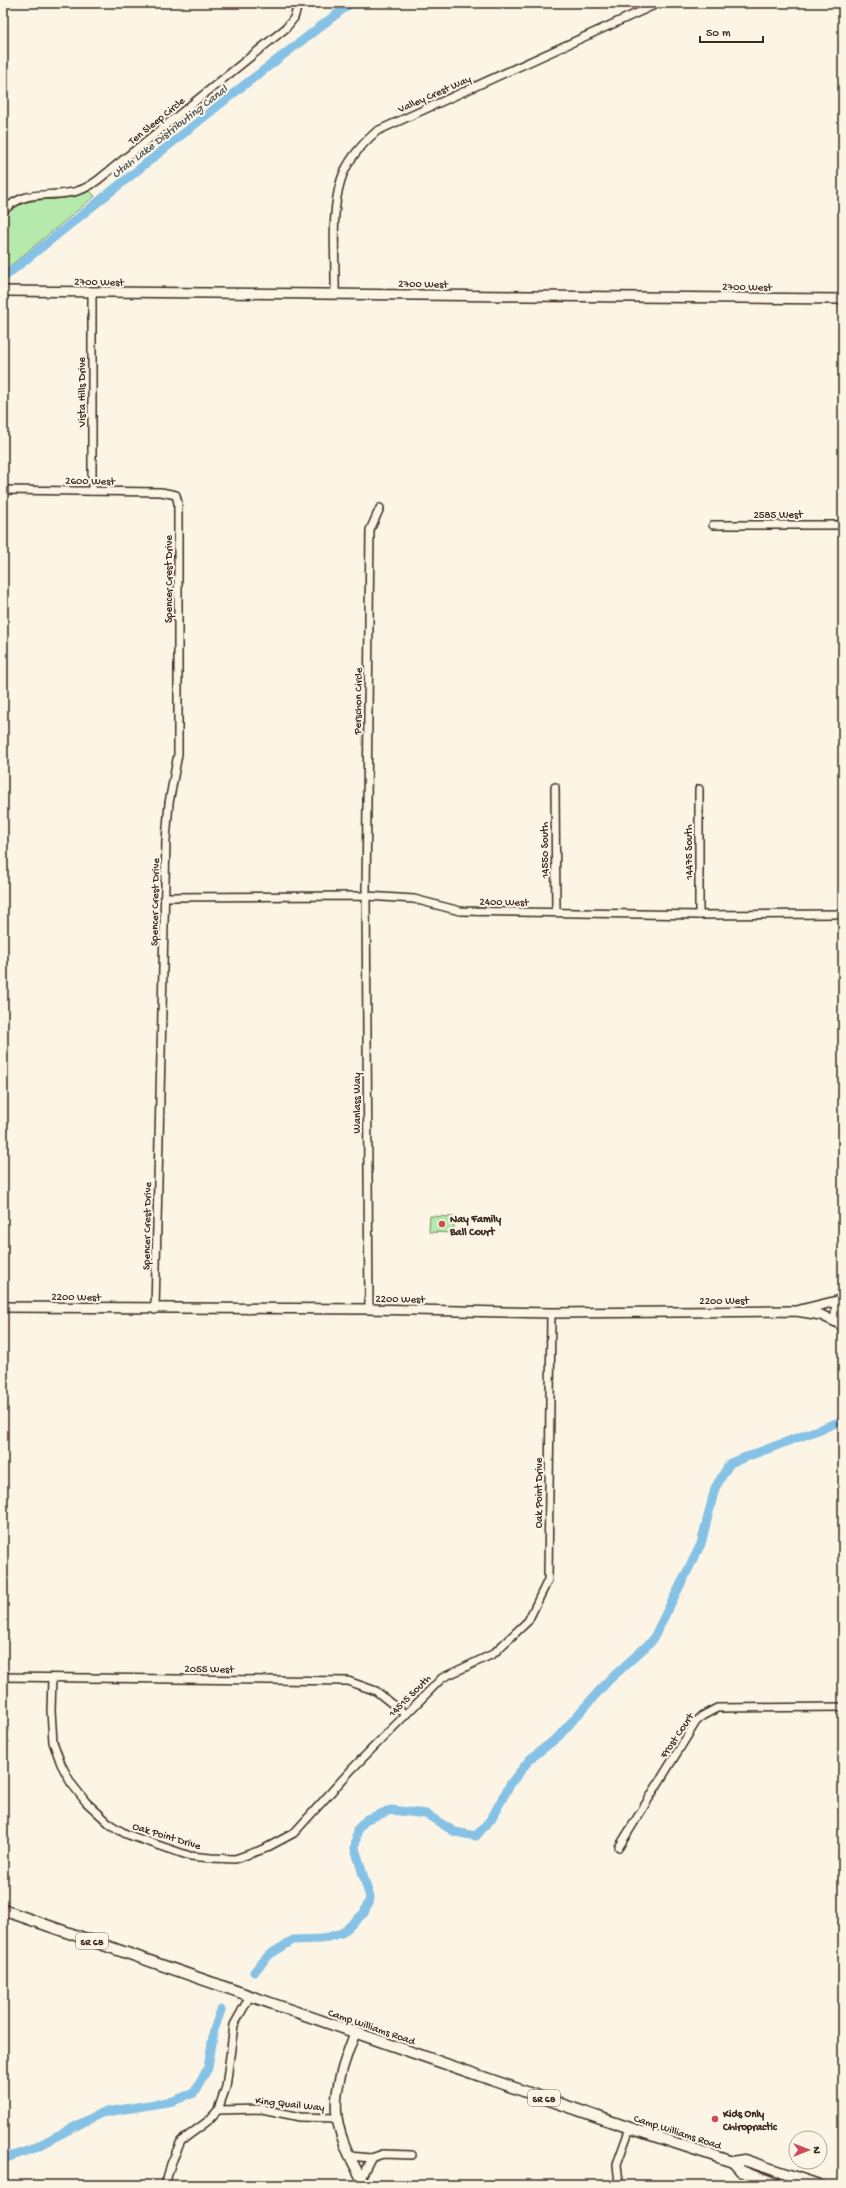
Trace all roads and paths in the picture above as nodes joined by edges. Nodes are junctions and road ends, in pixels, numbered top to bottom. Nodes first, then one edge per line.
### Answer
1 (659, 3) edge
2 (298, 5) dead end
3 (3, 211) edge
4 (3, 291) edge
5 (92, 293) junction
6 (335, 294) junction
7 (843, 299) edge
8 (3, 490) edge
9 (92, 491) junction
10 (176, 495) joint
11 (380, 508) dead end
12 (713, 524) dead end
13 (843, 525) edge
14 (555, 787) dead end
15 (699, 789) dead end
16 (366, 896) junction
17 (166, 897) junction
18 (556, 912) junction
19 (843, 914) edge
20 (699, 915) junction
21 (842, 1299) edge
22 (3, 1307) edge
23 (369, 1309) junction
24 (155, 1310) junction
25 (796, 1311) junction
26 (551, 1313) junction
27 (842, 1327) edge
28 (493, 1654) joint
29 (3, 1677) edge
30 (52, 1678) junction
31 (843, 1707) edge
32 (406, 1714) junction
33 (352, 1769) joint
34 (619, 1847) dead end
35 (3, 1910) edge
36 (250, 1996) junction
37 (355, 2032) junction
38 (218, 2110) junction
39 (336, 2118) junction
40 (630, 2128) junction
41 (412, 2155) dead end
42 (349, 2156) junction
43 (371, 2158) junction
44 (733, 2162) junction
45 (363, 2181) edge
46 (165, 2185) edge
47 (619, 2185) edge
48 (776, 2185) edge
49 (819, 2185) edge

1 - 6 street, Valley Crest Way
2 - 3 street, Ten Sleep Circle
4 - 5 street, 2700 West
5 - 6 street, 2700 West
5 - 9 street, Vista Hills Drive
6 - 7 street, 2700 West
8 - 9 street, 2600 West
9 - 10 street, 2600 West
10 - 17 street, Spencer Crest Drive
11 - 16 street, Perschon Circle
12 - 13 street, 2585 West
14 - 18 street, 14550 South
15 - 20 street, 14475 South
16 - 17 street, 2400 West
16 - 18 street, 2400 West
16 - 23 street, Wanlass Way
17 - 24 street, Spencer Crest Drive
18 - 20 street, 2400 West
19 - 20 street, 2400 West
21 - 25 street, 2200 West
21 - 27 street
22 - 24 street, 2200 West
23 - 24 street, 2200 West
23 - 26 street, 2200 West
25 - 26 street, 2200 West
25 - 27 street, 2200 West
26 - 28 street, Oak Point Drive
28 - 32 street, 14515 South
29 - 30 street, 2055 West
30 - 32 street, 2055 West
30 - 33 street, Oak Point Drive
31 - 34 street, Frost Court
32 - 33 street, 14515 South
35 - 36 main road, Camp Williams Road / SR 68
36 - 37 main road, Camp Williams Road / SR 68
36 - 38 street
37 - 39 street
37 - 40 main road, Camp Williams Road / SR 68
38 - 39 street, King Quail Way
38 - 46 street
39 - 42 street
40 - 44 main road, Camp Williams Road / SR 68
40 - 47 street
41 - 43 street
42 - 43 street
42 - 45 street
43 - 45 street
44 - 48 main road, Camp Williams Road / SR 68
44 - 49 main road, Camp Williams Road / SR 68

